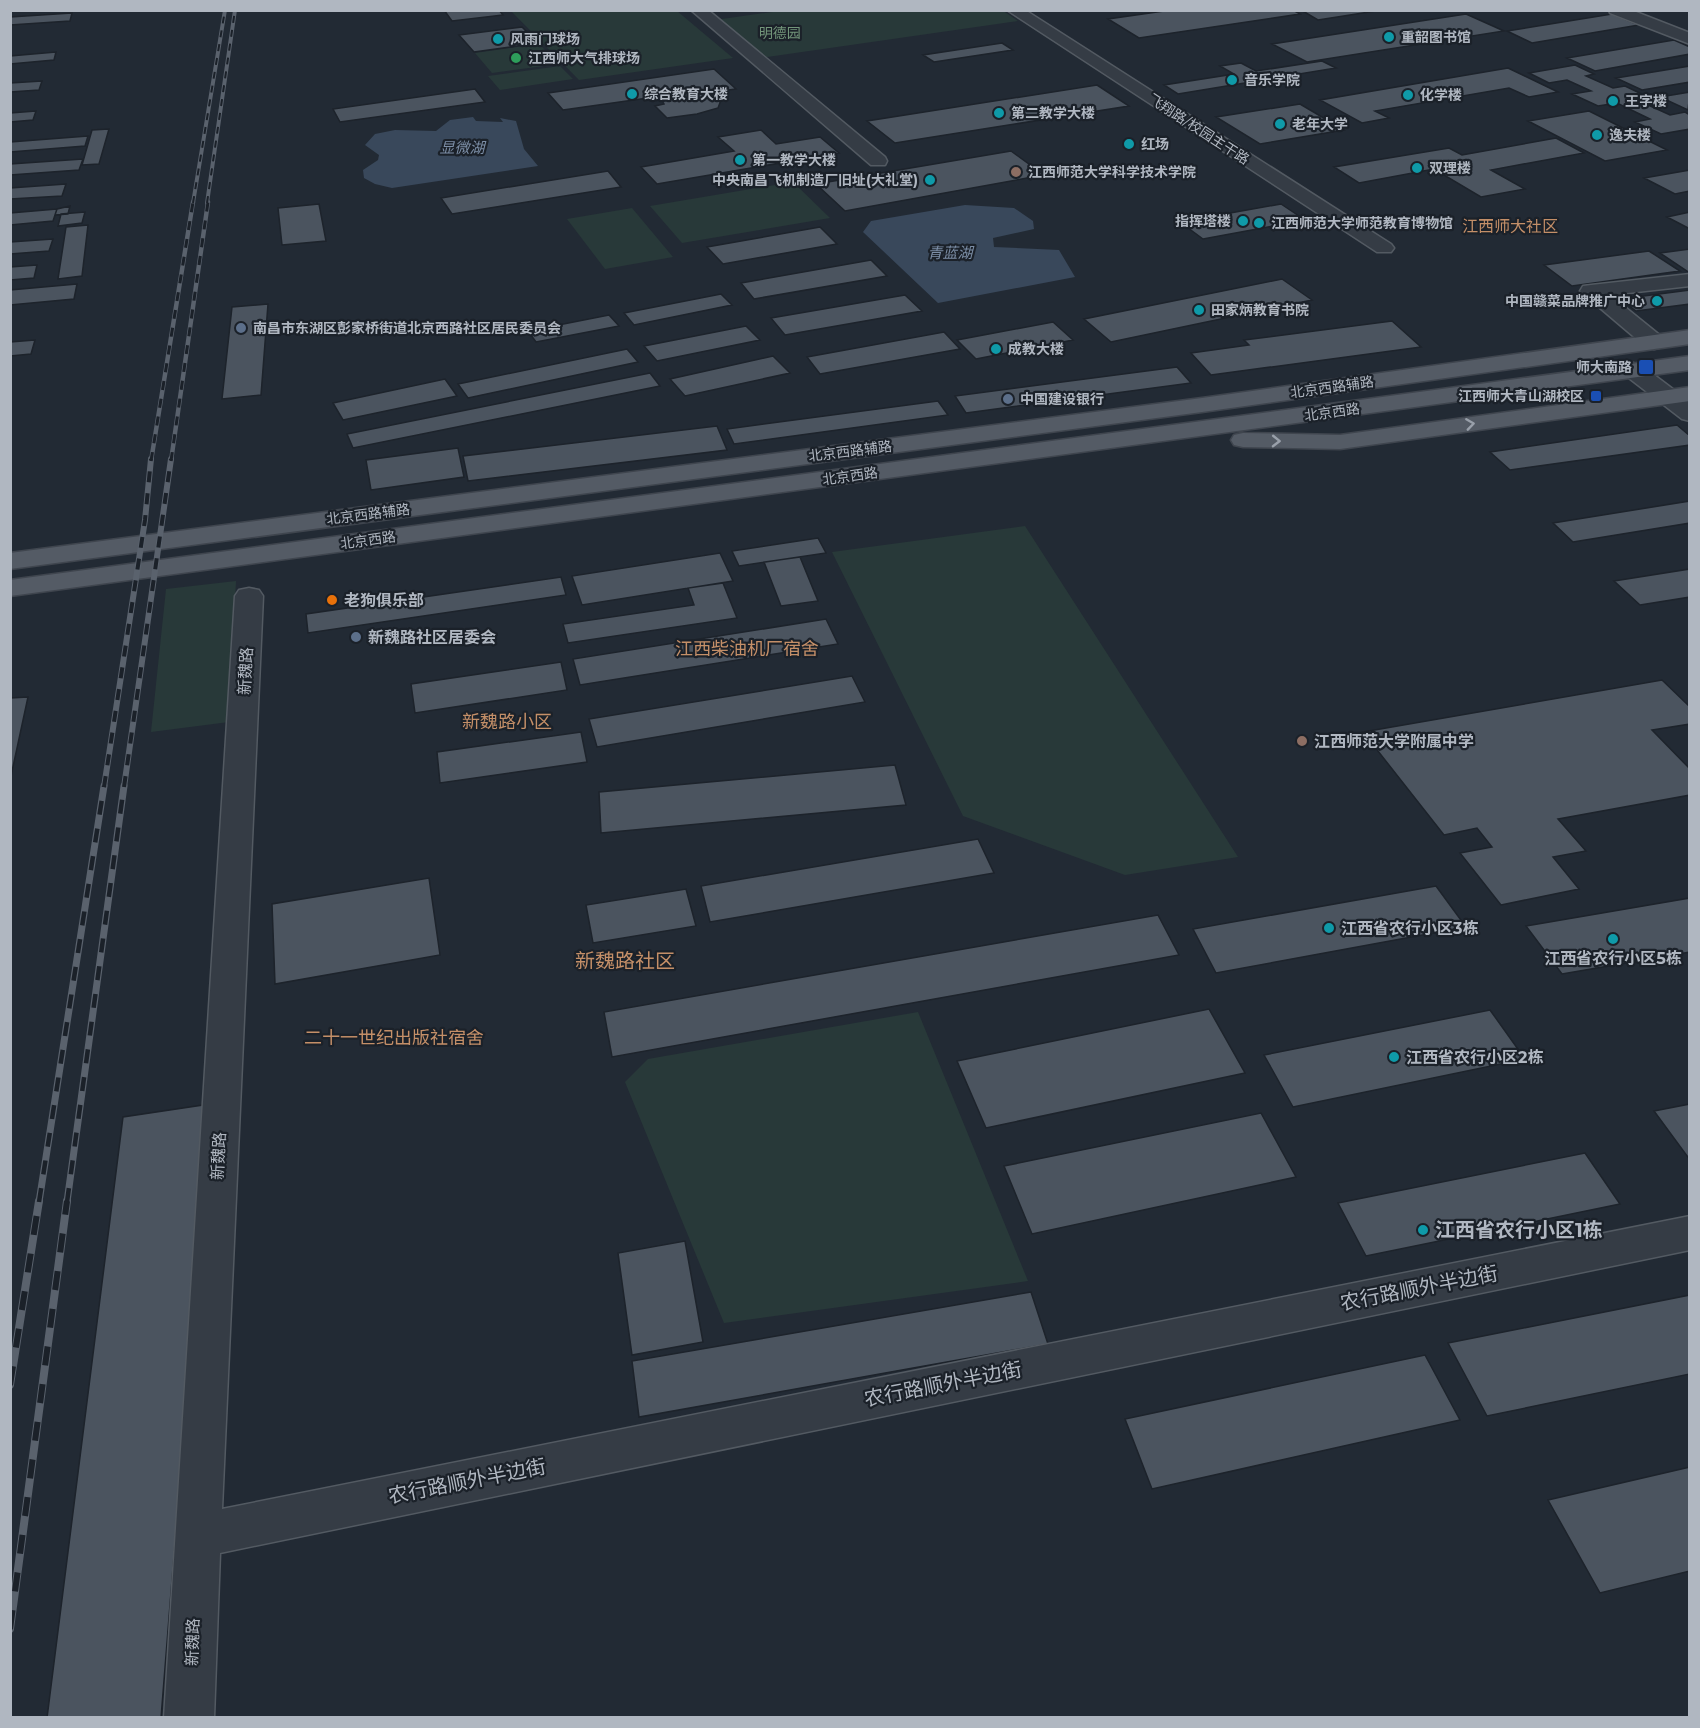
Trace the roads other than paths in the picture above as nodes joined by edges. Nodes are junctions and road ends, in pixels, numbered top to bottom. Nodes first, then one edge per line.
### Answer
1 (698, 10) edge
2 (1014, 10) edge
3 (1616, 10) edge
4 (1689, 39) edge
5 (878, 161) dead end
6 (1384, 248) dead end
7 (1689, 280) edge
8 (1689, 337) edge
9 (1654, 342) junction
10 (1689, 351) edge
11 (1689, 363) edge
12 (1633, 370) junction
13 (1679, 395) edge
14 (1689, 414) edge
15 (10, 561) edge
16 (10, 575) edge
17 (10, 588) edge
18 (249, 596) dead end
19 (10, 604) edge
20 (1689, 1233) edge
21 (197, 1536) junction
22 (189, 1718) edge

1 - 5 street
2 - 6 street, 飞翔路/校园主干路
3 - 4 street
7 - 9 street
8 - 9 main road, 北京西路辅路
9 - 15 main road, 北京西路辅路
10 - 16 main road, 北京西路
11 - 12 main road, 北京西路
12 - 13 street
12 - 17 main road, 北京西路
13 - 14 street
19 -> 13 main road
18 - 21 street, 新魏路
20 - 21 street, 农行路顺外半边街
21 - 22 street, 新魏路

